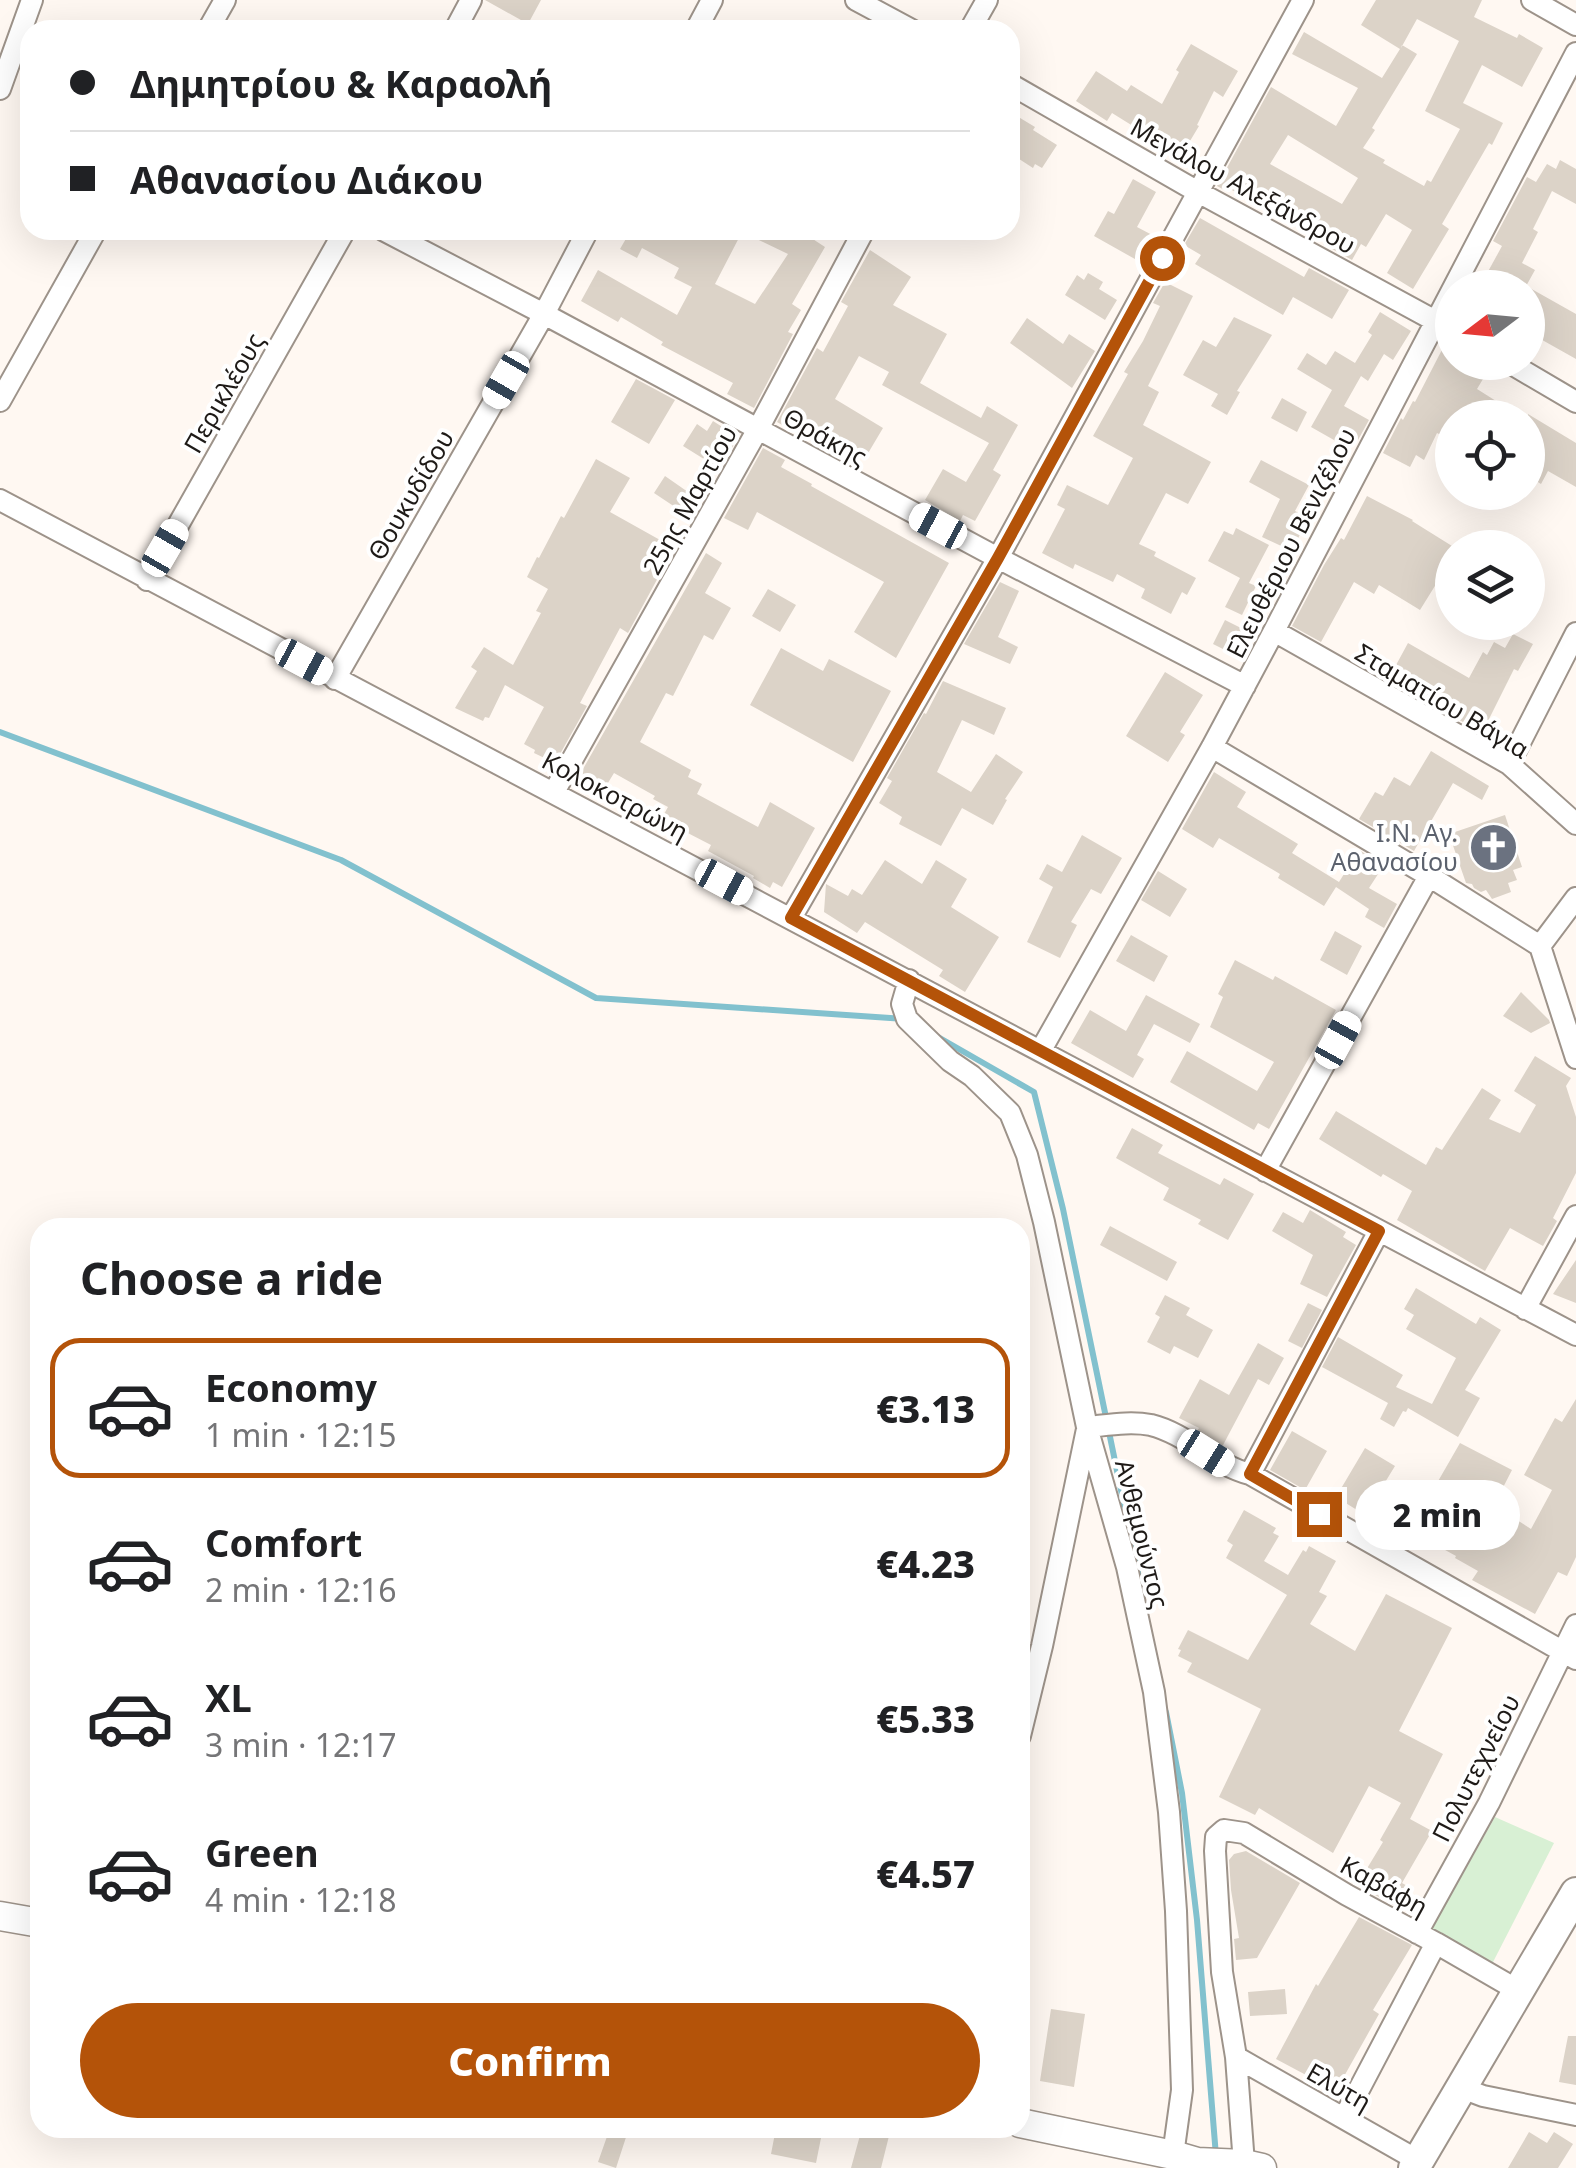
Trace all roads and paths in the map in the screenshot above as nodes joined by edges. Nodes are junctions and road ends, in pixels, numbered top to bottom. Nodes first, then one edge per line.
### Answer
1 (856, 0) edge
2 (1303, 0) edge
3 (1532, 0) edge
4 (893, 20) edge
5 (1576, 24) edge
6 (17, 35) edge
7 (1576, 52) edge
8 (0, 89) edge
9 (1020, 90) edge
10 (1198, 192) junction
11 (90, 240) edge
12 (339, 240) edge
13 (402, 240) edge
14 (583, 240) edge
15 (859, 240) edge
16 (1471, 270) edge
17 (544, 314) junction
18 (1435, 320) edge
19 (1435, 341) edge
20 (1539, 380) edge
21 (0, 401) edge
22 (1576, 402) edge
23 (758, 429) junction
24 (0, 500) edge
25 (998, 558) junction
26 (147, 580) junction
27 (1274, 632) junction
28 (1576, 633) edge
29 (335, 679) junction
30 (1245, 686) junction
31 (1212, 748) junction
32 (1508, 764) junction
33 (554, 792) junction
34 (1576, 824) edge
35 (1429, 876) junction
36 (1576, 898) edge
37 (791, 918) junction
38 (1540, 946) junction
39 (908, 980) junction
40 (1041, 1050) junction
41 (1576, 1058) edge
42 (1265, 1171) junction
43 (1576, 1216) edge
44 (1379, 1231) junction
45 (1525, 1309) junction
46 (1576, 1335) edge
47 (1087, 1428) junction
48 (1250, 1474) junction
49 (1576, 1625) edge
50 (1569, 1656) edge
51 (1030, 1695) edge
52 (1573, 1905) edge
53 (0, 1916) edge
54 (30, 1920) edge
55 (1417, 1932) junction
56 (1436, 1943) junction
57 (1519, 1991) junction
58 (1236, 2057) junction
59 (1462, 2088) junction
60 (1576, 2115) edge
61 (1344, 2118) junction
62 (1030, 2125) edge
63 (1189, 2162) edge
64 (1415, 2164) edge
65 (1253, 2166) edge

1 - 4 street
2 - 10 street
3 - 5 street
6 - 8 street
7 - 16 street, Ελευθέριου Βενιζέλου
9 - 10 street, Μεγάλου Αλεξάνδρου
10 - 18 street, Μεγάλου Αλεξάνδρου
10 - 25 street
11 - 21 street
12 - 26 street, Περικλέους
13 - 17 street, Θράκης
14 - 17 street, Θουκυδίδου
15 - 23 street, 25ης Μαρτίου
17 - 23 street, Θράκης
17 - 29 street, Θουκυδίδου
19 - 27 street, Ελευθέριου Βενιζέλου
20 - 22 street
23 - 25 street, Θράκης
23 - 33 street, 25ης Μαρτίου
24 - 26 street, Κολοκοτρώνη
25 - 30 street, Θράκης
25 - 37 street
26 - 29 street, Κολοκοτρώνη
27 - 30 street, Ελευθέριου Βενιζέλου
27 - 32 street, Σταματίου Βάγια
28 - 32 street
29 - 33 street, Κολοκοτρώνη
30 - 31 street, Ελευθέριου Βενιζέλου
31 - 35 street
31 - 40 street, Ελευθέριου Βενιζέλου
32 - 34 street, Σταματίου Βάγια
33 - 37 street, Κολοκοτρώνη
35 - 38 street
35 - 42 street
36 - 38 street
37 - 39 street, Κολοκοτρώνη
38 - 41 street
39 - 40 street, Κολοκοτρώνη
39 - 47 street, Ανθεμούντος
40 - 42 street, Κολοκοτρώνη
42 - 44 street, Κολοκοτρώνη
43 - 45 street
44 - 45 street, Κολοκοτρώνη
44 - 48 street
45 - 46 street, Κολοκοτρώνη
47 - 48 street
47 - 51 street
47 - 63 street, Ανθεμούντος
48 - 50 street
49 - 50 street, Πολυτεχνείου
50 - 55 street, Πολυτεχνείου
52 - 57 main road
53 - 54 street
55 - 56 street, Καβάφη
55 - 58 street, Καβάφη
56 - 57 street, Καβάφη
56 - 61 street
57 - 59 main road
58 - 61 street, Ελύτη
58 - 65 street
59 - 60 street
59 - 64 main road
61 - 64 street, Ελύτη
62 - 63 street
63 - 65 street

